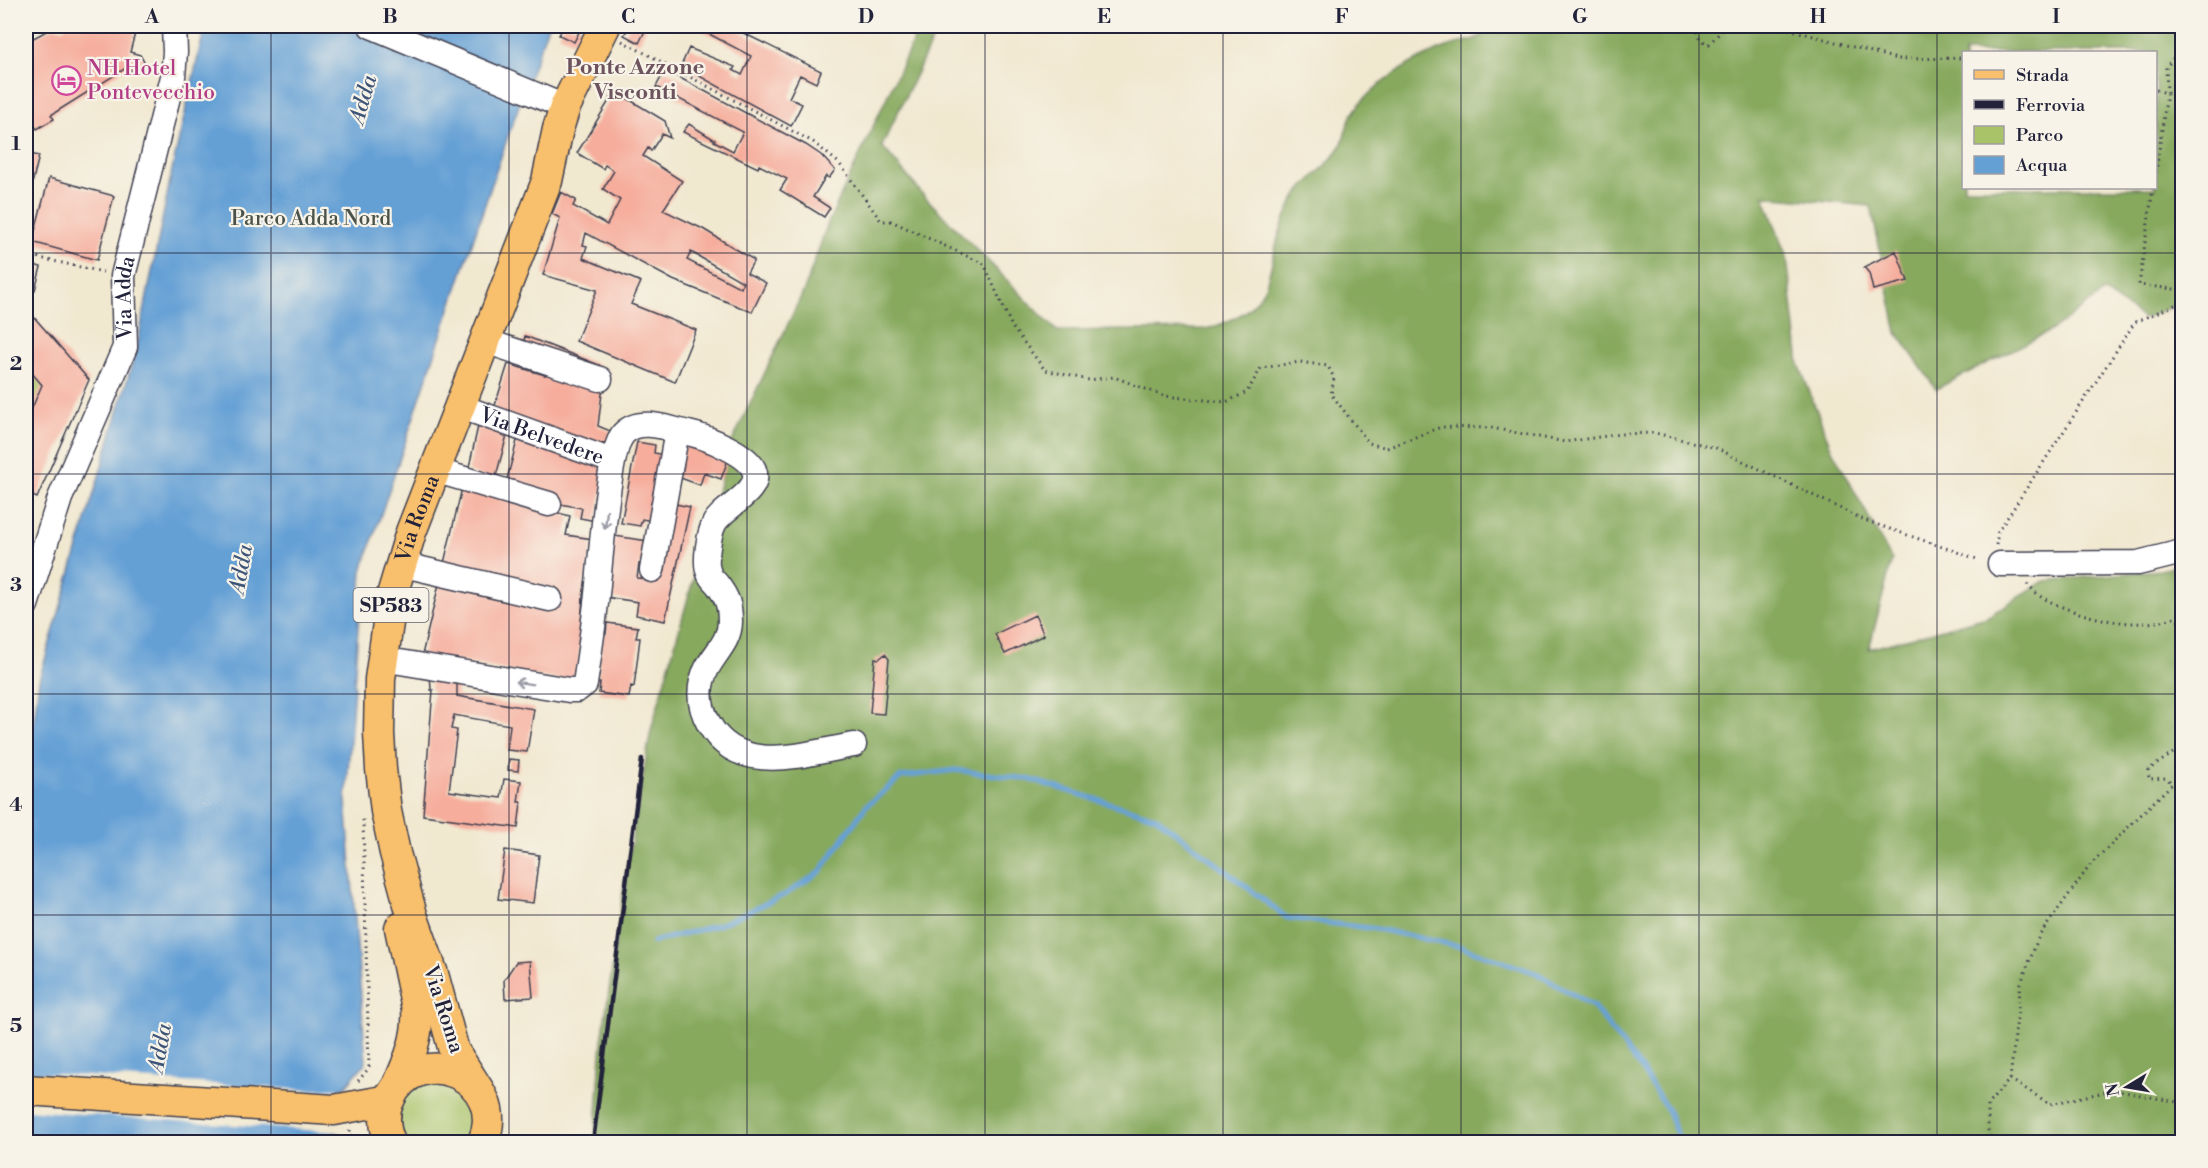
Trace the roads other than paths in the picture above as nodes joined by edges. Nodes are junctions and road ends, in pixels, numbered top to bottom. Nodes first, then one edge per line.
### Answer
1 (174, 26) edge
2 (371, 26) edge
3 (603, 28) edge
4 (562, 118) junction
5 (485, 341) junction
6 (600, 378) dead end
7 (459, 406) junction
8 (677, 431) junction
9 (612, 462) junction
10 (434, 470) junction
11 (549, 504) dead end
12 (2182, 552) edge
13 (400, 564) junction
14 (2000, 564) road end
15 (652, 570) dead end
16 (550, 599) dead end
17 (26, 605) edge
18 (382, 659) junction
19 (854, 745) dead end
20 (389, 878) junction
21 (26, 1090) edge
22 (480, 1092) junction
23 (334, 1110) junction
24 (390, 1114) edge
25 (483, 1143) edge

1 - 17 street, Via Adda
2 - 4 street
3 - 4 main road, Via Roma / SP583
4 - 5 main road, Via Roma / SP583
4 - 20 main road, Via Roma / SP583
5 - 6 street
5 - 7 main road, Via Roma / SP583
7 - 9 street, Via Belvedere
7 - 10 main road, Via Roma / SP583
8 - 9 street, Via Belvedere
8 - 15 street
8 - 19 street, Via Belvedere
9 -> 18 street
10 - 11 street
10 - 13 main road, Via Roma / SP583
12 - 14 street
13 - 16 street
13 - 18 main road, Via Roma / SP583
18 - 22 main road, Via Roma / SP583
20 - 23 main road, Via Roma
20 - 24 main road, Via Roma / SP583
21 - 23 main road
22 - 24 main road
22 - 25 main road, SP583
23 - 24 main road

